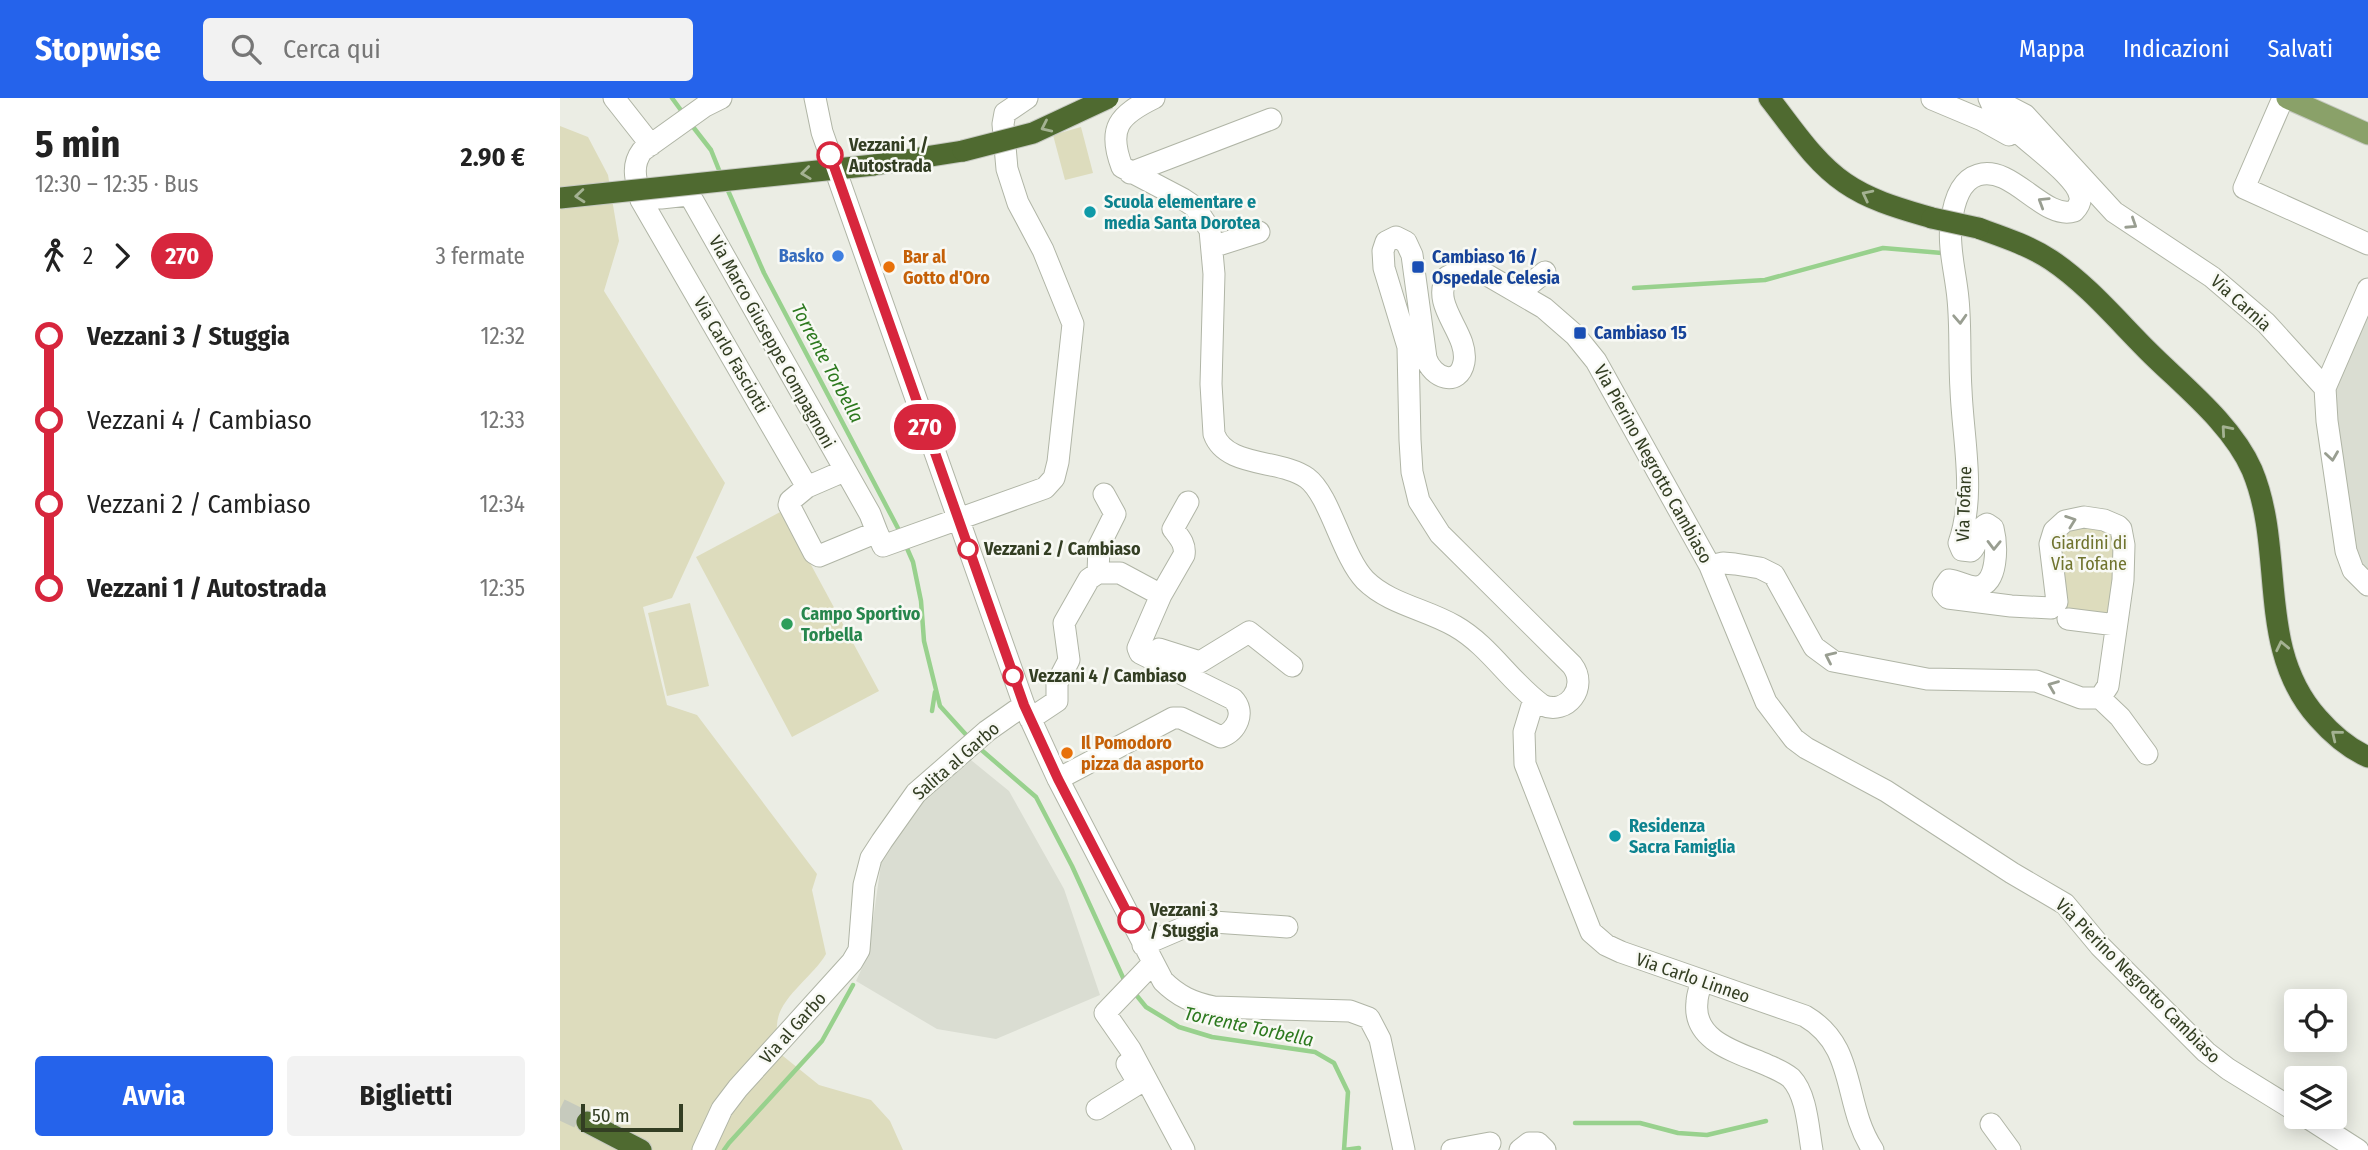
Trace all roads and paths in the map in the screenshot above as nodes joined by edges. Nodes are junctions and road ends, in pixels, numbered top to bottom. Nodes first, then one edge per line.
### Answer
1 (614, 98) edge
2 (815, 98) edge
3 (1027, 98) edge
4 (1108, 98) edge
5 (1154, 98) edge
6 (1769, 98) edge
7 (1991, 98) edge
8 (2285, 98) edge
9 (1932, 99) edge
10 (713, 102) edge
11 (1271, 119) dead end
12 (2368, 134) edge
13 (652, 141) junction
14 (2036, 147) junction
15 (1130, 173) junction
16 (560, 198) edge
17 (641, 200) junction
18 (1259, 232) dead end
19 (2368, 244) edge
20 (1212, 247) junction
21 (1545, 272) dead end
22 (2368, 289) edge
23 (1519, 293) junction
24 (2325, 388) junction
25 (844, 471) junction
26 (807, 487) junction
27 (1104, 495) dead end
28 (1188, 502) dead end
29 (959, 521) junction
30 (885, 538) junction
31 (1710, 566) junction
32 (1098, 573) junction
33 (2368, 585) edge
34 (1161, 595) junction
35 (2067, 619) dead end
36 (2116, 625) junction
37 (1140, 643) junction
38 (1292, 666) dead end
39 (2100, 698) junction
40 (1538, 702) junction
41 (1027, 712) junction
42 (2147, 754) dead end
43 (2368, 757) edge
44 (1058, 779) junction
45 (863, 900) joint
46 (1287, 927) dead end
47 (1146, 962) junction
48 (1702, 981) junction
49 (1130, 1049) junction
50 (2284, 1104) edge
51 (1097, 1109) dead end
52 (587, 1122) tunnel mouth
53 (1991, 1124) dead end
54 (2325, 1129) edge
55 (1490, 1143) dead end
56 (641, 1150) edge
57 (703, 1150) edge
58 (1184, 1150) edge
59 (1405, 1150) edge
60 (1452, 1150) edge
61 (1520, 1150) edge
62 (1545, 1150) edge
63 (1812, 1150) edge
64 (1874, 1150) edge
65 (2010, 1150) edge
66 (2358, 1150) edge

1 - 13 street
2 - 29 street
3 - 29 street
4 -> 16 highway, bridge
5 - 15 street
43 -> 6 highway, bridge
7 - 14 street, Via Tofane
7 -> 24 street, Via Carnia
8 - 12 main road
8 - 19 street
9 - 14 street, Via Tofane
10 - 13 street, Via Carlo Fasciotti
11 - 15 street
13 - 17 street, Via Carlo Fasciotti
14 -> 36 street, Via Tofane
15 - 20 street
17 - 25 street, Via Marco Giuseppe Compagnoni
17 - 26 street, Via Carlo Fasciotti
18 - 20 street
20 - 40 street
21 - 23 street
22 - 24 street
23 - 31 street, Via Pierino Negrotto Cambiaso
23 - 40 street, Via Pierino Negrotto Cambiaso
24 -> 33 street
25 - 26 street
25 - 30 street, Via Marco Giuseppe Compagnoni
26 - 30 street
27 - 32 street
28 - 34 street
29 - 30 street
29 - 41 street
39 -> 31 street
31 - 50 street, Via Pierino Negrotto Cambiaso
32 - 34 street
32 - 41 street, Salita al Garbo
34 - 37 street
35 - 36 street
36 - 39 street, Via Tofane
37 - 38 street
37 - 44 street
39 - 42 street
40 - 48 street, Via Carlo Linneo
41 - 44 street
41 - 45 street, Salita al Garbo
44 - 47 street
45 - 57 street, Via al Garbo
46 - 47 street
47 - 49 street
47 - 59 street
48 - 63 street
48 - 64 street, Via Carlo Linneo
49 - 51 street
49 - 58 street
52 - 56 highway
53 - 65 street
54 - 66 street
55 - 60 street
61 - 62 street

